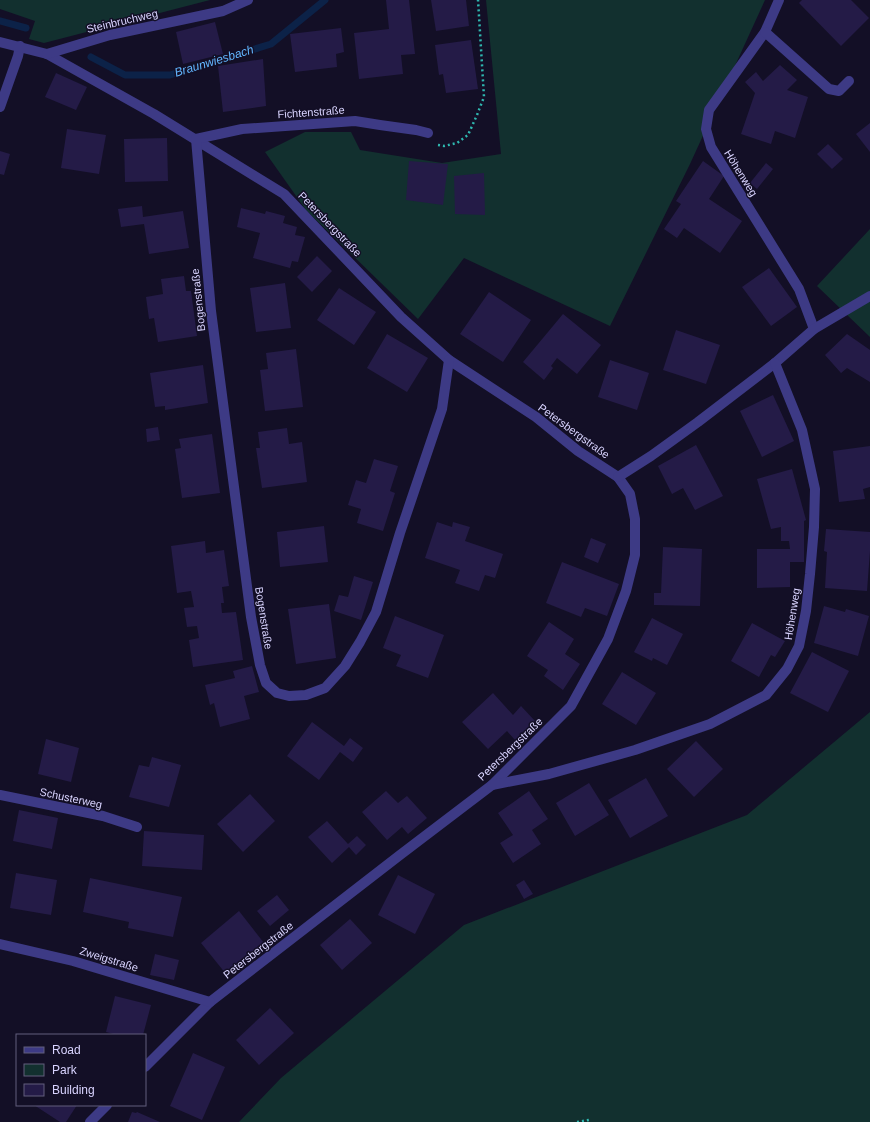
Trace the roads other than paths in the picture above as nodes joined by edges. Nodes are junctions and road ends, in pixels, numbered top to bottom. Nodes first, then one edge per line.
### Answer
1 (248, 0) edge
2 (778, 0) edge
3 (765, 32) junction
4 (0, 42) edge
5 (20, 46) junction
6 (47, 54) junction
7 (849, 81) dead end
8 (0, 107) edge
9 (428, 133) dead end
10 (196, 139) junction
11 (870, 296) edge
12 (814, 329) junction
13 (449, 360) junction
14 (775, 363) junction
15 (618, 477) junction
16 (492, 785) junction
17 (0, 795) edge
18 (137, 827) dead end
19 (0, 944) edge
20 (210, 1002) junction
21 (146, 1066) edge
22 (106, 1106) edge
23 (90, 1122) edge

1 - 6 street, Steinbruchweg
2 - 3 street, Höhenweg
3 - 7 street
3 - 12 street, Höhenweg
4 - 5 street, Petersbergstraße
5 - 6 street, Petersbergstraße
5 - 8 street
6 - 10 street, Petersbergstraße
9 - 10 street, Fichtenstraße
10 - 13 street, Petersbergstraße
10 - 13 street, Bogenstraße
11 - 12 street
12 - 14 street
13 - 15 street, Petersbergstraße
14 - 15 street
14 - 16 street, Höhenweg
15 - 16 street, Petersbergstraße
16 - 20 street, Petersbergstraße
17 - 18 street, Schusterweg
19 - 20 street, Zweigstraße
20 - 21 street, Petersbergstraße
22 - 23 street

